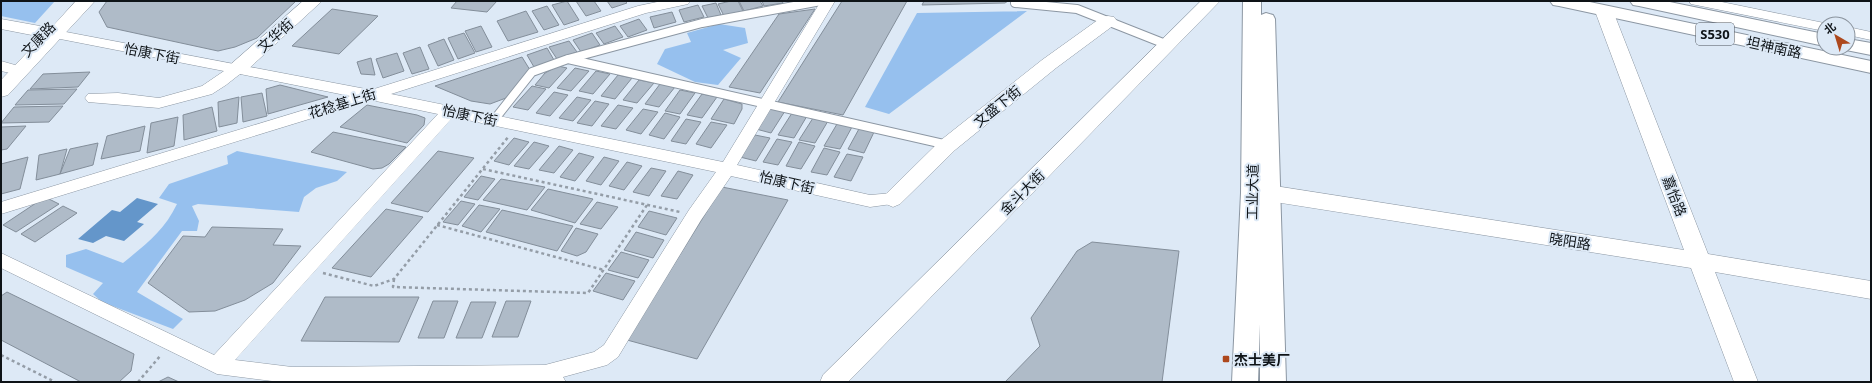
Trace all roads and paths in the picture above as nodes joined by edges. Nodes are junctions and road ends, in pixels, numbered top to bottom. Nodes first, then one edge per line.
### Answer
1 (74, 1) edge
2 (86, 1) edge
3 (313, 1) edge
4 (683, 1) edge
5 (821, 1) edge
6 (828, 1) edge
7 (1211, 1) edge
8 (1252, 1) edge
9 (1265, 1) edge
10 (1559, 1) edge
11 (1639, 1) edge
12 (1696, 1) edge
13 (1015, 3) dead end
14 (1044, 3) edge
15 (1604, 10) junction
16 (1108, 21) junction
17 (1, 24) edge
18 (1816, 25) edge
19 (1856, 33) edge
20 (50, 34) junction
21 (1871, 36) edge
22 (1816, 38) edge
23 (1168, 45) junction
24 (1856, 46) edge
25 (1871, 49) edge
26 (568, 59) junction
27 (1871, 67) edge
28 (237, 69) junction
29 (4, 70) edge
30 (1, 91) edge
31 (371, 95) junction
32 (93, 98) dead end
33 (766, 104) junction
34 (450, 111) junction
35 (494, 120) junction
36 (518, 125) junction
37 (948, 146) junction
38 (727, 168) junction
39 (483, 169) junction
40 (1270, 193) junction
41 (893, 199) joint
42 (648, 205) junction
43 (1, 208) edge
44 (694, 215) junction
45 (437, 226) junction
46 (1, 260) edge
47 (1700, 261) junction
48 (306, 269) junction
49 (604, 270) junction
50 (394, 279) junction
51 (1871, 290) edge
52 (172, 344) junction
53 (1, 355) edge
54 (218, 366) junction
55 (550, 378) edge
56 (55, 382) edge
57 (138, 382) edge
58 (832, 382) edge
59 (1245, 382) edge
60 (1273, 382) edge
61 (1746, 382) edge

1 - 20 street, 文康路
2 - 20 street
3 - 28 street, 文华街
4 - 31 street, 花稔基上街
5 - 26 lane
6 - 33 street
7 - 23 street, 金斗大街
8 - 59 main road, 工业大道
9 - 40 main road, 工业大道
10 - 15 main road, 坦神南路 / S530
11 - 22 main road, 坦神南路 / S530
12 - 18 street
13 - 14 lane
14 - 16 lane
15 - 27 main road, 坦神南路 / S530
15 - 47 street, 嘉怡路
16 - 23 lane
16 - 37 street, 文盛下街
17 - 20 street
19 - 21 street
20 - 28 street, 怡康下街
20 - 29 street, 文康路
20 - 30 street
23 - 58 street, 金斗大街
24 - 25 main road
26 - 33 lane
26 - 35 lane
28 - 31 street, 怡康下街
28 - 32 street
31 - 34 street, 怡康下街
31 - 43 street, 花稔基上街
33 - 37 lane
33 - 38 street
34 - 35 street, 怡康下街
34 - 48 street
35 - 36 street, 怡康下街
36 - 38 street, 怡康下街
36 - 39 path
37 - 41 street, 文盛下街
38 - 41 street, 怡康下街
38 - 44 street
39 - 42 path
39 - 45 path
40 - 47 street, 晓阳路
40 - 60 main road, 工业大道
42 - 44 path
42 - 49 path
44 - 55 street
45 - 49 path
45 - 50 path
46 - 52 street
47 - 51 street, 晓阳路
47 - 61 street, 嘉怡路
48 - 50 path
48 - 54 street
49 - 50 path
52 - 54 street
52 - 57 path
53 - 56 path
54 - 55 street

